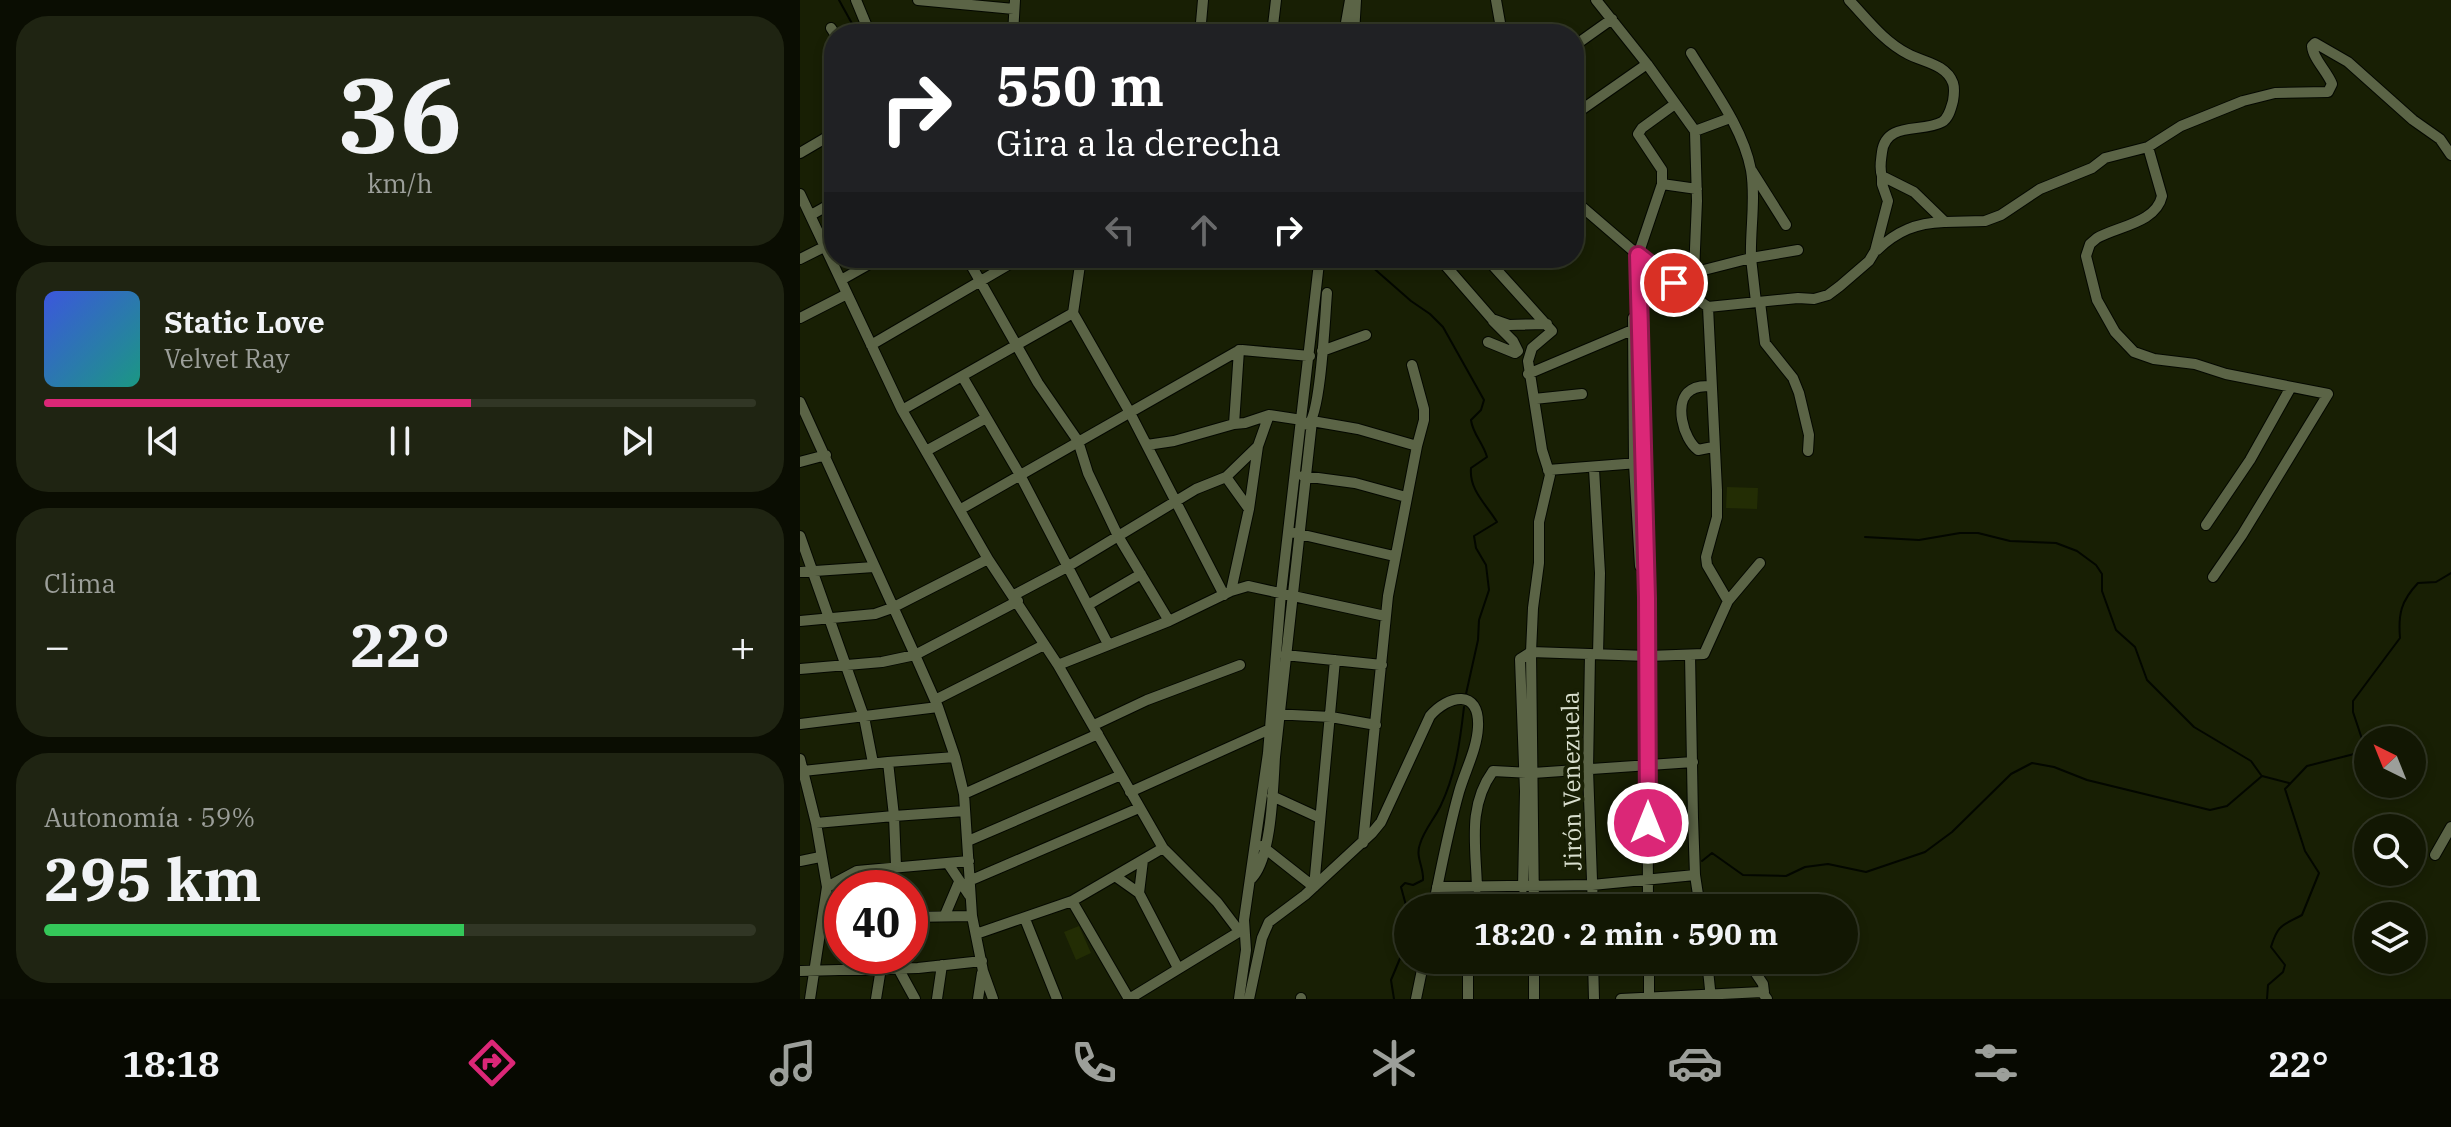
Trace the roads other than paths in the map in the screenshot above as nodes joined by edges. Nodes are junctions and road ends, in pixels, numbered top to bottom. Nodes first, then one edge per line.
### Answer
1 (856, 0) edge
2 (918, 0) edge
3 (1203, 0) edge
4 (1276, 0) edge
5 (1350, 0) edge
6 (1356, 0) edge
7 (1496, 0) edge
8 (1596, 0) edge
9 (1849, 0) edge
10 (1015, 4) edge
11 (1607, 10) edge
12 (866, 24) edge
13 (1014, 24) edge
14 (1201, 24) edge
15 (1273, 24) edge
16 (1346, 24) edge
17 (1355, 24) edge
18 (1500, 24) edge
19 (1584, 35) edge
20 (1691, 53) dead end
21 (1647, 64) junction
22 (1675, 104) junction
23 (1584, 108) edge
24 (1730, 118) junction
25 (1695, 131) junction
26 (824, 139) edge
27 (2148, 147) junction
28 (800, 153) edge
29 (2451, 155) edge
30 (1751, 169) junction
31 (1882, 176) junction
32 (1662, 184) junction
33 (1697, 189) junction
34 (800, 194) edge
35 (824, 208) edge
36 (1584, 209) edge
37 (811, 215) junction
38 (1945, 222) junction
39 (1786, 225) dead end
40 (824, 247) joint
41 (1798, 250) dead end
42 (1875, 251) junction
43 (1638, 255) junction
44 (1751, 258) junction
45 (800, 259) edge
46 (835, 268) edge
47 (862, 268) edge
48 (973, 268) edge
49 (1003, 268) edge
50 (1080, 268) edge
51 (1319, 268) edge
52 (1448, 268) edge
53 (1498, 268) edge
54 (1696, 272) junction
55 (841, 280) junction
56 (981, 281) junction
57 (1327, 293) dead end
58 (847, 294) junction
59 (1693, 297) junction
60 (1758, 302) junction
61 (1708, 307) junction
62 (1073, 313) junction
63 (800, 318) edge
64 (1492, 319) junction
65 (1547, 324) junction
66 (1636, 328) junction
67 (1366, 335) dead end
68 (1488, 342) dead end
69 (871, 345) junction
70 (1016, 345) junction
71 (1239, 350) junction
72 (1322, 351) junction
73 (1310, 356) junction
74 (1412, 365) dead end
75 (1528, 374) junction
76 (962, 376) junction
77 (1711, 386) junction
78 (2291, 387) junction
79 (1582, 394) dead end
80 (1534, 399) junction
81 (800, 402) edge
82 (902, 410) junction
83 (1129, 411) junction
84 (1269, 415) junction
85 (986, 418) junction
86 (1234, 424) junction
87 (1305, 425) junction
88 (1078, 441) junction
89 (1147, 445) junction
90 (1258, 446) junction
91 (1417, 446) junction
92 (1713, 447) junction
93 (926, 451) junction
94 (1808, 451) dead end
95 (826, 455) junction
96 (800, 462) edge
97 (1638, 463) junction
98 (1594, 469) junction
99 (1548, 470) junction
100 (1020, 475) junction
101 (1302, 476) junction
102 (1226, 477) junction
103 (1406, 497) junction
104 (1176, 501) junction
105 (961, 509) junction
106 (1249, 509) junction
107 (2206, 525) dead end
108 (1294, 533) junction
109 (800, 536) edge
110 (1118, 536) junction
111 (1394, 556) junction
112 (988, 559) junction
113 (1760, 563) dead end
114 (874, 567) junction
115 (1067, 567) junction
116 (806, 571) edge
117 (1141, 574) junction
118 (2213, 577) dead end
119 (1228, 593) junction
120 (1281, 593) junction
121 (1293, 595) junction
122 (1016, 598) junction
123 (1728, 601) junction
124 (1088, 605) junction
125 (892, 608) junction
126 (1385, 616) junction
127 (829, 618) junction
128 (800, 621) edge
129 (1169, 621) junction
130 (1108, 644) junction
131 (1044, 645) junction
132 (1531, 652) junction
133 (1276, 654) junction
134 (1594, 654) junction
135 (915, 655) junction
136 (1288, 655) junction
137 (1690, 655) junction
138 (1648, 656) junction
139 (1335, 660) junction
140 (847, 665) junction
141 (1058, 665) junction
142 (1240, 665) dead end
143 (1382, 665) junction
144 (800, 669) edge
145 (937, 704) junction
146 (1275, 714) junction
147 (864, 717) junction
148 (1331, 717) junction
149 (800, 724) edge
150 (1376, 725) junction
151 (1096, 729) junction
152 (1270, 729) junction
153 (1271, 755) junction
154 (955, 757) junction
155 (800, 759) edge
156 (888, 762) junction
157 (1693, 762) junction
158 (873, 763) junction
159 (1648, 766) junction
160 (1588, 770) junction
161 (803, 771) junction
162 (1528, 773) junction
163 (1121, 775) junction
164 (1130, 792) junction
165 (964, 794) junction
166 (1272, 796) junction
167 (1139, 808) junction
168 (965, 811) junction
169 (894, 816) junction
170 (1320, 818) junction
171 (816, 823) junction
172 (2451, 827) edge
173 (968, 841) junction
174 (1257, 841) junction
175 (1363, 843) junction
176 (1163, 848) junction
177 (1266, 850) junction
178 (2435, 855) dead end
179 (820, 857) junction
180 (1143, 860) junction
181 (800, 861) edge
182 (969, 861) junction
183 (949, 865) junction
184 (896, 866) junction
185 (865, 870) edge
186 (824, 874) edge
187 (1695, 875) junction
188 (1115, 876) junction
189 (1250, 880) junction
190 (1648, 880) junction
191 (964, 881) junction
192 (1592, 885) junction
193 (1314, 887) junction
194 (1437, 887) junction
195 (1477, 888) junction
196 (1529, 888) junction
197 (1139, 893) junction
198 (1436, 894) edge
199 (1530, 894) edge
200 (1592, 894) edge
201 (1648, 894) edge
202 (1698, 894) edge
203 (1072, 901) junction
204 (824, 913) edge
205 (945, 915) junction
206 (928, 916) edge
207 (972, 916) junction
208 (1025, 919) junction
209 (823, 922) joint
210 (1242, 930) junction
211 (976, 934) junction
212 (942, 965) junction
213 (928, 966) edge
214 (982, 966) junction
215 (1178, 968) junction
216 (800, 971) edge
217 (814, 971) junction
218 (824, 971) edge
219 (880, 974) edge
220 (901, 974) edge
221 (1421, 974) edge
222 (1468, 974) edge
223 (1534, 974) edge
224 (1593, 974) edge
225 (1649, 974) edge
226 (1708, 974) edge
227 (1756, 974) edge
228 (1766, 996) edge
229 (1710, 997) edge
230 (1134, 998) edge
231 (1649, 998) edge
232 (810, 999) edge
233 (876, 999) edge
234 (915, 999) edge
235 (937, 999) edge
236 (978, 999) edge
237 (993, 999) edge
238 (1057, 999) edge
239 (1239, 999) edge
240 (1249, 999) edge
241 (1416, 999) edge
242 (1468, 999) edge
243 (1534, 999) edge
244 (1594, 999) edge
245 (1621, 999) edge

1 - 12 street
2 - 10 street
3 - 14 street
4 - 15 street
5 - 16 street
6 - 17 street
7 - 18 street
8 - 11 street
9 - 31 street
10 - 13 street
11 - 19 street
11 - 21 street
20 - 24 street
21 - 22 street
21 - 23 street
22 - 25 street
22 - 32 street
24 - 25 street
24 - 30 street
25 - 33 street
26 - 28 street
27 - 29 street
27 - 38 street
27 - 78 street
30 - 39 street
30 - 44 street
31 - 38 street
31 - 42 street
32 - 33 street
32 - 43 street
33 - 54 street
34 - 37 street
35 - 37 street
36 - 43 street
37 - 40 street
38 - 42 street
40 - 45 street
41 - 44 street
42 - 60 street
43 - 59 street
43 - 66 street
44 - 54 street
44 - 60 street
46 - 55 street
47 - 55 street
48 - 56 street
49 - 56 street
50 - 62 street
51 - 73 street
52 - 64 street
53 - 65 street
54 - 59 street
55 - 58 street
56 - 69 street
56 - 70 street
57 - 72 street
58 - 63 street
58 - 69 street
59 - 61 street
60 - 61 street
60 - 94 street
61 - 77 street
62 - 70 street
62 - 83 street
64 - 65 street
64 - 68 street
65 - 75 street
66 - 75 street
66 - 97 street
67 - 72 street
69 - 82 street
70 - 76 street
70 - 88 street
71 - 73 street
71 - 83 street
71 - 86 street
72 - 87 street
73 - 87 street
74 - 91 street
75 - 80 street
76 - 82 street
76 - 85 street
77 - 92 street
77 - 92 street
78 - 107 street
78 - 118 street
79 - 80 street
80 - 99 street
81 - 95 street
82 - 93 street
83 - 88 street
83 - 89 street
84 - 86 street
84 - 87 street
84 - 90 street
85 - 93 street
85 - 100 street
86 - 89 street
87 - 91 street
87 - 101 street
87 - 101 street
88 - 100 street
88 - 110 street
89 - 104 street
90 - 102 street
90 - 106 street
91 - 103 street
92 - 123 street
93 - 105 street
95 - 96 street
95 - 114 street
97 - 98 street
97 - 138 street
98 - 99 street
98 - 134 street, Jirón Venezuela
99 - 132 street
100 - 105 street
100 - 115 street
101 - 103 street
101 - 108 street
102 - 104 street
102 - 106 street
103 - 111 street
104 - 110 street
104 - 119 street
105 - 112 street
106 - 119 street
108 - 111 street
108 - 120 street
108 - 121 street
109 - 116 street
110 - 115 street
110 - 117 street
111 - 126 street
112 - 122 street
112 - 125 street
113 - 123 street
114 - 116 street
114 - 125 street
115 - 122 street
115 - 124 street
116 - 127 street
117 - 124 street
117 - 129 street
119 - 120 street
119 - 129 street
120 - 121 street
120 - 133 street
121 - 126 street
121 - 136 street
122 - 131 street
122 - 135 street
123 - 137 street
124 - 130 street
125 - 127 street
125 - 135 street
126 - 143 street
127 - 128 street
127 - 140 street
129 - 130 street
130 - 141 street
131 - 141 street
131 - 145 street
132 - 134 street
132 - 162 street
133 - 136 street
133 - 146 street
134 - 138 street
134 - 160 street, Jirón Venezuela
135 - 140 street
135 - 145 street
136 - 139 street
136 - 146 street
137 - 138 street
137 - 157 street
138 - 159 street
139 - 143 street
139 - 148 street
140 - 144 street
140 - 147 street
141 - 151 street
142 - 151 street
143 - 150 street
145 - 147 street
145 - 154 street
146 - 148 street
146 - 152 street
146 - 153 street
147 - 149 street
147 - 158 street
148 - 150 street
148 - 170 street
150 - 175 street
151 - 163 street
151 - 165 street
152 - 153 street
152 - 164 street
153 - 166 street
153 - 174 street
154 - 156 street
154 - 165 street
155 - 161 street
156 - 158 street
156 - 169 street
157 - 159 street
157 - 187 street
158 - 161 street
159 - 160 street
159 - 190 street
160 - 162 street
160 - 192 street, Jirón Venezuela
161 - 171 street
162 - 195 street
162 - 196 street
163 - 164 street
163 - 173 street
164 - 167 street
165 - 168 street
166 - 170 street
166 - 177 street
167 - 176 street
167 - 191 street
168 - 169 street
168 - 173 street
169 - 171 street
169 - 184 street
170 - 193 street
171 - 179 street
172 - 178 street
173 - 182 street
174 - 177 street
174 - 189 street
175 - 193 street
175 - 194 street
176 - 180 street
176 - 210 street
177 - 189 street
177 - 193 street
179 - 181 street
179 - 186 street
180 - 188 street
180 - 197 street
182 - 183 street
182 - 191 street
183 - 184 street
183 - 191 street
184 - 185 street
187 - 190 street
187 - 202 street
188 - 197 street
188 - 203 street
189 - 210 street
190 - 192 street
190 - 201 street
191 - 205 street
191 - 207 street
192 - 196 street
192 - 200 street, Jirón Venezuela
193 - 240 street
194 - 195 street
194 - 198 street
195 - 196 street
196 - 199 street
197 - 215 street
203 - 208 street
203 - 230 street
204 - 209 street
205 - 206 street
205 - 207 street
207 - 211 street
208 - 211 street
208 - 238 street
209 - 217 street
210 - 215 street
210 - 239 street
211 - 214 street
212 - 213 street
212 - 214 street
212 - 235 street
214 - 236 street
214 - 237 street
215 - 230 street
216 - 217 street
217 - 218 street
217 - 232 street
219 - 233 street
220 - 234 street
221 - 241 street
222 - 242 street
223 - 243 street
224 - 244 street
225 - 231 street
226 - 229 street
227 - 228 street
228 - 229 street
229 - 231 street
231 - 245 street

